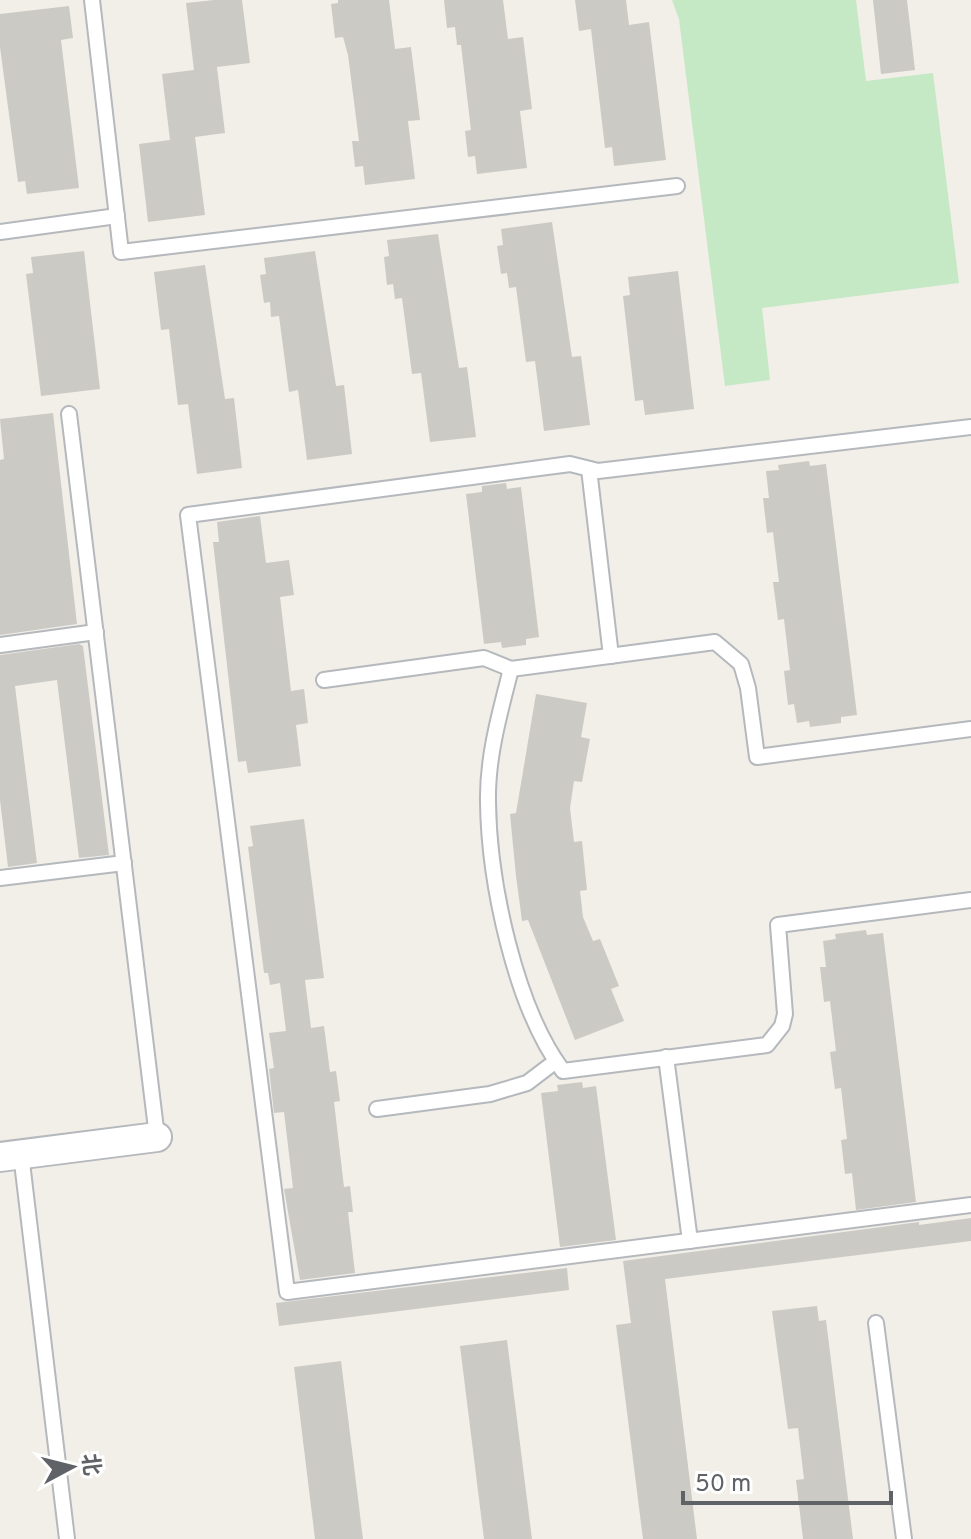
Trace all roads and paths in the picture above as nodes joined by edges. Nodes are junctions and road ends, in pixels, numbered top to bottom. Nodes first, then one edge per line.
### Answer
1 (92, 0) edge
2 (677, 186) dead end
3 (117, 216) junction
4 (0, 232) edge
5 (69, 414) dead end
6 (971, 427) edge
7 (589, 469) junction
8 (96, 632) junction
9 (0, 645) edge
10 (611, 656) junction
11 (511, 669) junction
12 (324, 680) dead end
13 (971, 729) edge
14 (124, 863) junction
15 (0, 878) edge
16 (971, 900) edge
17 (666, 1057) junction
18 (556, 1061) junction
19 (377, 1109) dead end
20 (157, 1137) joint
21 (11, 1155) edge
22 (971, 1205) edge
23 (690, 1241) junction
24 (876, 1323) dead end
25 (67, 1539) edge
26 (904, 1539) edge

1 - 3 lane
2 - 3 lane
3 - 4 lane
5 - 8 lane
6 - 7 lane
7 - 10 lane
7 - 23 lane
8 - 9 lane
8 - 14 lane
10 - 11 lane
10 - 13 lane
11 - 12 lane
11 - 18 lane
14 - 15 lane
14 - 20 lane
16 - 17 lane
17 - 18 lane
17 - 23 lane
18 - 19 lane
20 - 21 street
21 - 25 lane
22 - 23 lane
24 - 26 lane

